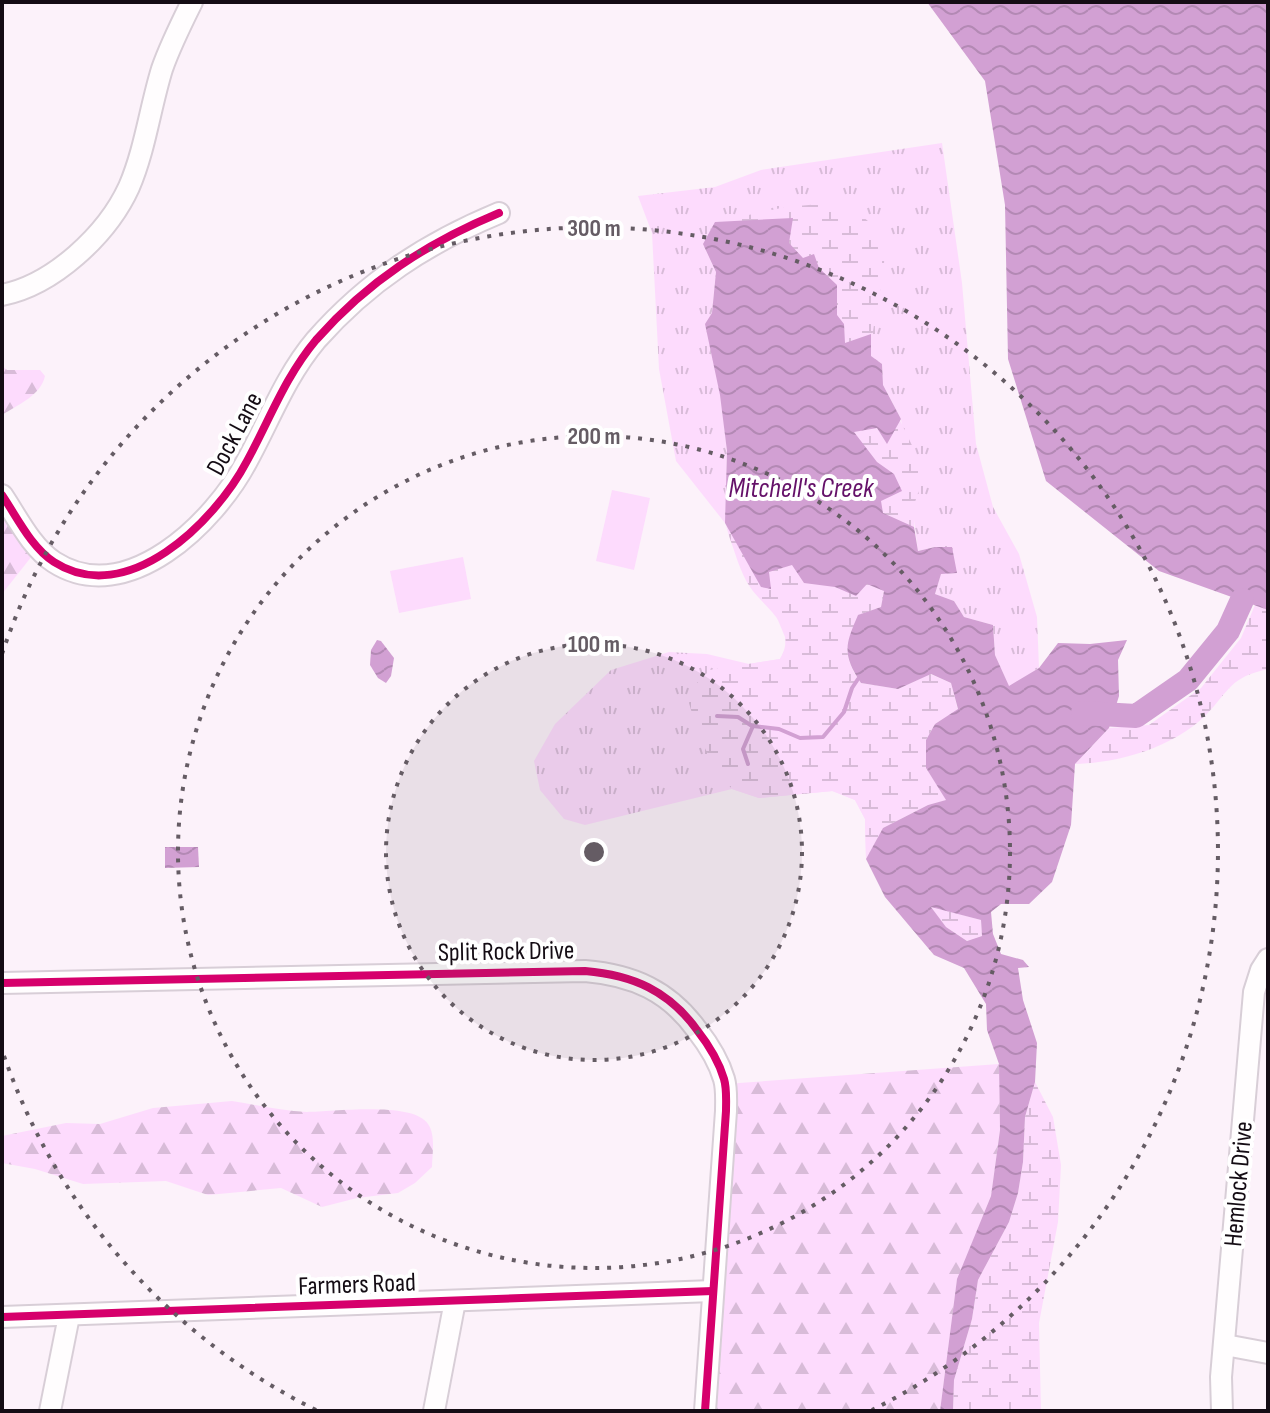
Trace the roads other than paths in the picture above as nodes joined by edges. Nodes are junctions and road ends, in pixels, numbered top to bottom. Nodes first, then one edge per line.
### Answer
1 (192, 2) edge
2 (499, 213) dead end
3 (2, 295) edge
4 (2, 495) edge
5 (1268, 959) edge
6 (2, 983) edge
7 (713, 1291) junction
8 (455, 1301) junction
9 (69, 1316) junction
10 (2, 1317) edge
11 (1225, 1345) junction
12 (1268, 1353) edge
13 (50, 1411) edge
14 (434, 1411) edge
15 (705, 1411) edge
16 (1222, 1411) edge

1 - 3 street
2 - 4 street, Dock Lane
5 - 11 street, Hemlock Drive
6 - 7 street, Split Rock Drive
7 - 8 street, Farmers Road
7 - 15 street, Split Rock Drive
8 - 9 street, Farmers Road
8 - 14 street
9 - 10 street, Farmers Road
9 - 13 street
11 - 12 street
11 - 16 street, Hemlock Drive

